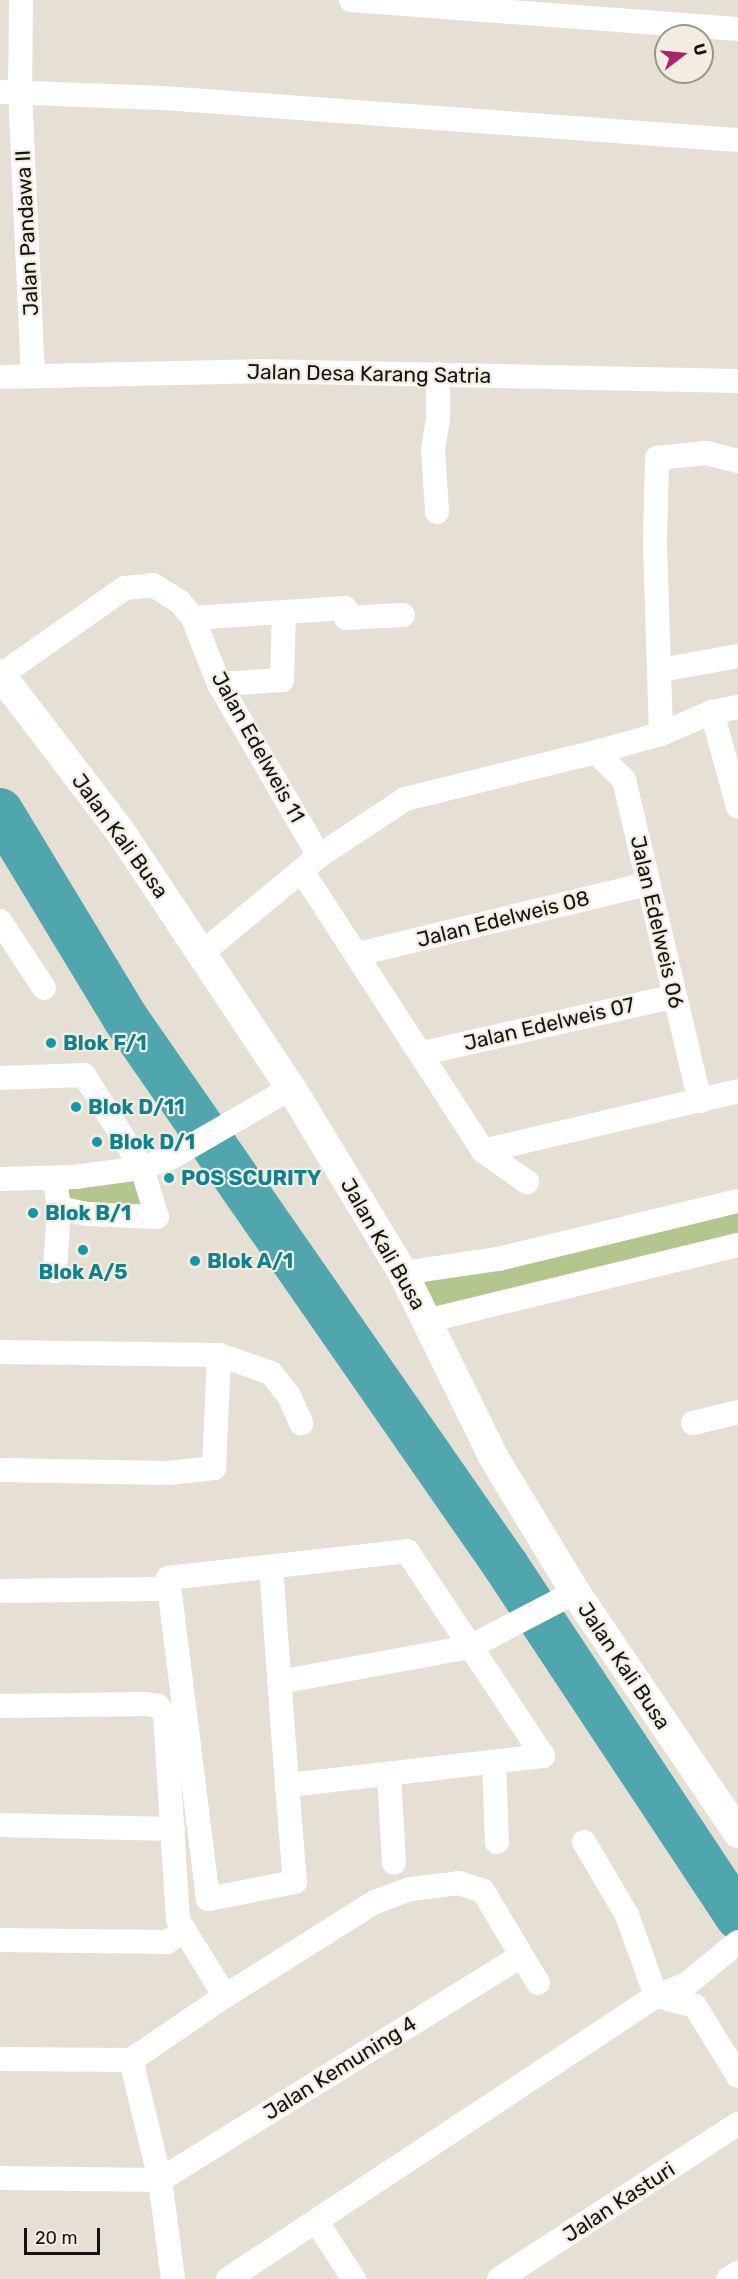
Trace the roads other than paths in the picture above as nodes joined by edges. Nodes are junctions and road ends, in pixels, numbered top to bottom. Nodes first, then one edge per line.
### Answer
1 (21, 0) edge
2 (351, 0) edge
3 (378, 1) edge
4 (738, 28) edge
5 (10, 92) edge
6 (738, 140) edge
7 (438, 374) junction
8 (33, 375) junction
9 (0, 377) edge
10 (738, 381) edge
11 (738, 461) edge
12 (437, 512) dead end
13 (285, 613) junction
14 (404, 615) dead end
15 (193, 618) junction
16 (738, 656) edge
17 (661, 670) junction
18 (0, 674) edge
19 (219, 684) junction
20 (738, 707) edge
21 (712, 712) junction
22 (661, 734) junction
23 (596, 752) junction
24 (738, 807) edge
25 (311, 863) junction
26 (648, 884) junction
27 (0, 921) edge
28 (202, 953) junction
29 (358, 954) junction
30 (44, 988) dead end
31 (675, 996) junction
32 (423, 1053) junction
33 (0, 1078) edge
34 (291, 1088) junction
35 (738, 1091) edge
36 (700, 1101) junction
37 (483, 1151) junction
38 (142, 1168) junction
39 (55, 1178) junction
40 (0, 1179) edge
41 (527, 1182) dead end
42 (738, 1201) edge
43 (58, 1208) junction
44 (738, 1245) edge
45 (55, 1271) dead end
46 (403, 1273) junction
47 (426, 1321) junction
48 (0, 1352) edge
49 (219, 1355) junction
50 (738, 1412) edge
51 (301, 1423) dead end
52 (693, 1423) dead end
53 (0, 1470) edge
54 (271, 1567) junction
55 (156, 1589) dead end
56 (0, 1591) edge
57 (575, 1592) junction
58 (470, 1647) junction
59 (279, 1682) junction
60 (0, 1706) edge
61 (494, 1762) junction
62 (389, 1774) junction
63 (287, 1785) junction
64 (0, 1825) edge
65 (173, 1829) junction
66 (738, 1833) edge
67 (497, 1842) dead end
68 (584, 1842) dead end
69 (394, 1863) dead end
70 (183, 1932) junction
71 (0, 1940) edge
72 (738, 1942) edge
73 (521, 1956) junction
74 (538, 1983) dead end
75 (225, 1996) junction
76 (656, 1996) junction
77 (0, 2058) edge
78 (131, 2061) junction
79 (738, 2076) edge
80 (738, 2124) edge
81 (0, 2178) edge
82 (160, 2180) junction
83 (316, 2221) junction
84 (738, 2273) edge
85 (173, 2279) edge
86 (228, 2279) edge
87 (354, 2279) edge
88 (499, 2279) edge
89 (729, 2279) edge

1 - 5 street, Jalan Pandawa II
2 - 3 street
3 - 4 street
5 - 6 street
5 - 8 street, Jalan Pandawa II
7 - 8 street, Jalan Desa Karang Satria
7 - 10 street, Jalan Desa Karang Satria
7 - 12 street
8 - 9 street, Jalan Desa Karang Satria
11 - 17 street
13 - 14 street
13 - 15 street
13 - 19 street
15 - 18 street, Jalan Edelweis 11
15 - 19 street, Jalan Edelweis 11
16 - 17 street
17 - 22 street
18 - 28 street, Jalan Kali Busa
19 - 25 street, Jalan Edelweis 11
20 - 21 street
21 - 22 street
21 - 24 street
22 - 23 street
23 - 25 street
23 - 26 street, Jalan Edelweis 06
25 - 28 street
25 - 29 street, Jalan Edelweis 11
26 - 29 street, Jalan Edelweis 08
26 - 31 street, Jalan Edelweis 06
27 - 30 street
28 - 34 street, Jalan Kali Busa
29 - 32 street, Jalan Edelweis 11
31 - 32 street, Jalan Edelweis 07
31 - 36 street, Jalan Edelweis 06
32 - 37 street, Jalan Edelweis 11
33 - 38 street
34 - 38 street
34 - 46 street, Jalan Kali Busa
35 - 36 street
36 - 37 street
37 - 41 street
38 - 39 street
38 - 43 street
39 - 40 street
39 - 43 street
42 - 46 street
43 - 45 street
44 - 47 street
46 - 47 street, Jalan Kali Busa
47 - 57 street, Jalan Kali Busa
48 - 49 street
49 - 51 street
49 - 53 street
50 - 52 street
54 - 58 street
54 - 59 street
54 - 63 street
55 - 56 street
57 - 58 street
57 - 66 street, Jalan Kali Busa
58 - 59 street
58 - 61 street
59 - 63 street
60 - 65 street
61 - 62 street
61 - 67 street
62 - 63 street
62 - 69 street
64 - 65 street
65 - 70 street
68 - 76 street
70 - 71 street
70 - 75 street
72 - 76 street
73 - 74 street
73 - 75 street
73 - 82 street, Jalan Kemuning 4
75 - 78 street
76 - 79 street
76 - 83 street
77 - 78 street
78 - 82 street
80 - 88 street, Jalan Kasturi
81 - 82 street
82 - 85 street
83 - 86 street
83 - 87 street
84 - 89 street

